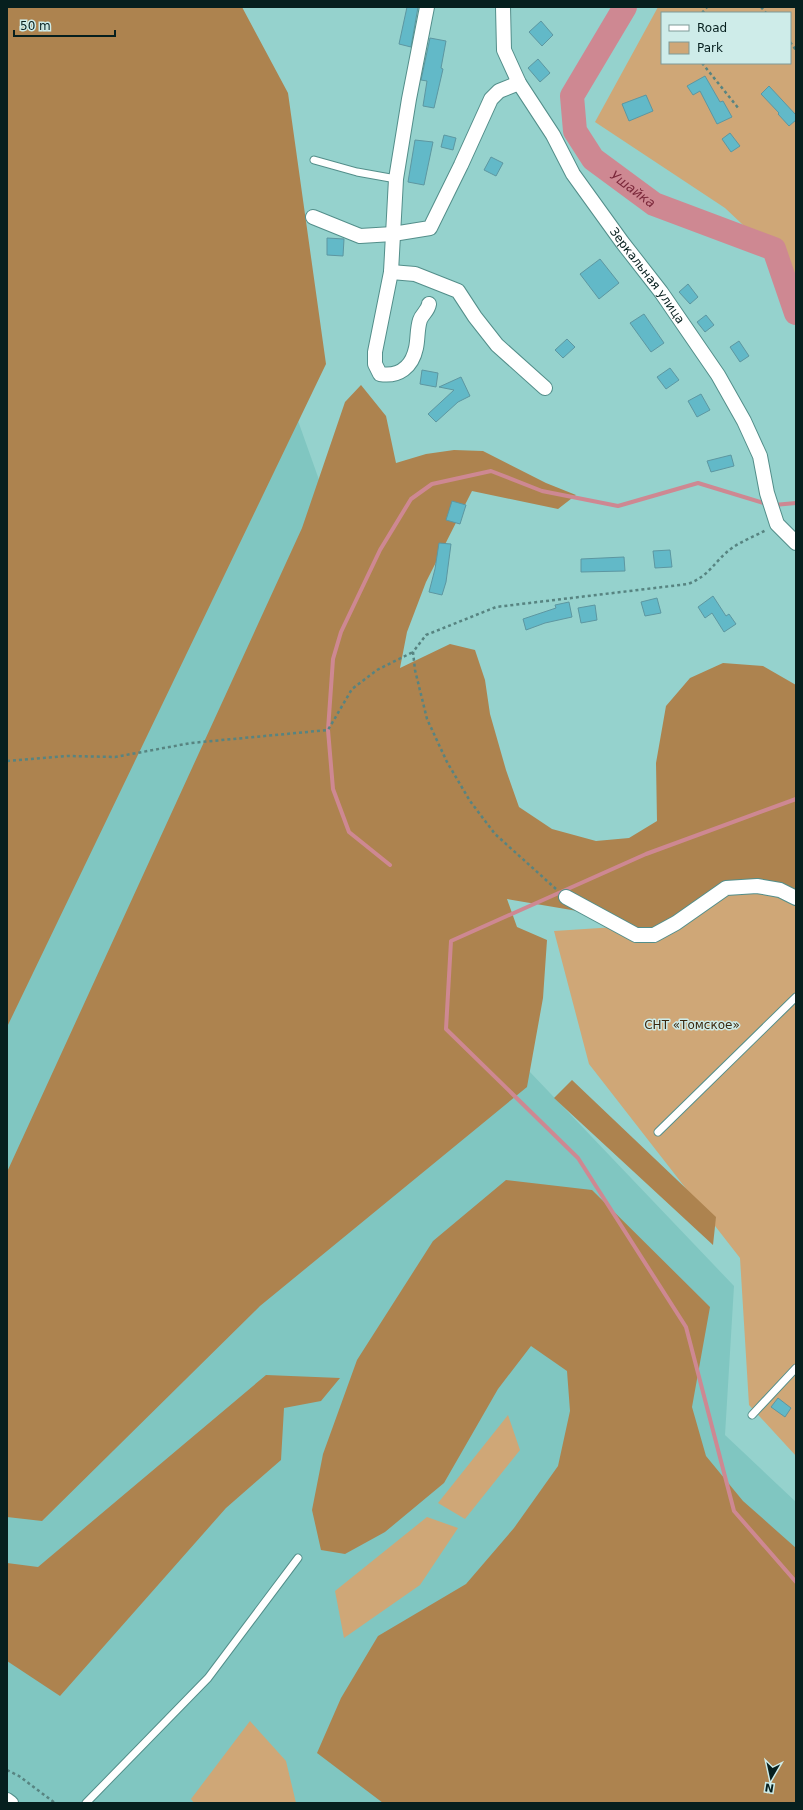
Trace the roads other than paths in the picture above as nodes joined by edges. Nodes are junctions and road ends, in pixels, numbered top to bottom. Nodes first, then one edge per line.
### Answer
1 (427, 7) edge
2 (502, 7) edge
3 (519, 83) junction
4 (314, 160) dead end
5 (396, 179) junction
6 (313, 216) dead end
7 (393, 234) junction
8 (391, 272) junction
9 (429, 304) dead end
10 (545, 388) dead end
11 (796, 543) edge
12 (566, 897) road end
13 (796, 898) edge
14 (796, 997) edge
15 (658, 1132) dead end
16 (796, 1368) edge
17 (752, 1415) dead end
18 (298, 1558) dead end
19 (7, 1800) edge
20 (11, 1803) edge
21 (86, 1803) edge

1 - 5 street
2 - 3 street, Зеркальная улица
3 - 7 street
3 - 11 street, Зеркальная улица
4 - 5 lane
5 - 7 street
6 - 7 street
7 - 8 street
8 - 9 street
8 - 10 street
12 - 13 street
14 - 15 lane
16 - 17 lane
18 - 21 lane
19 - 20 street

